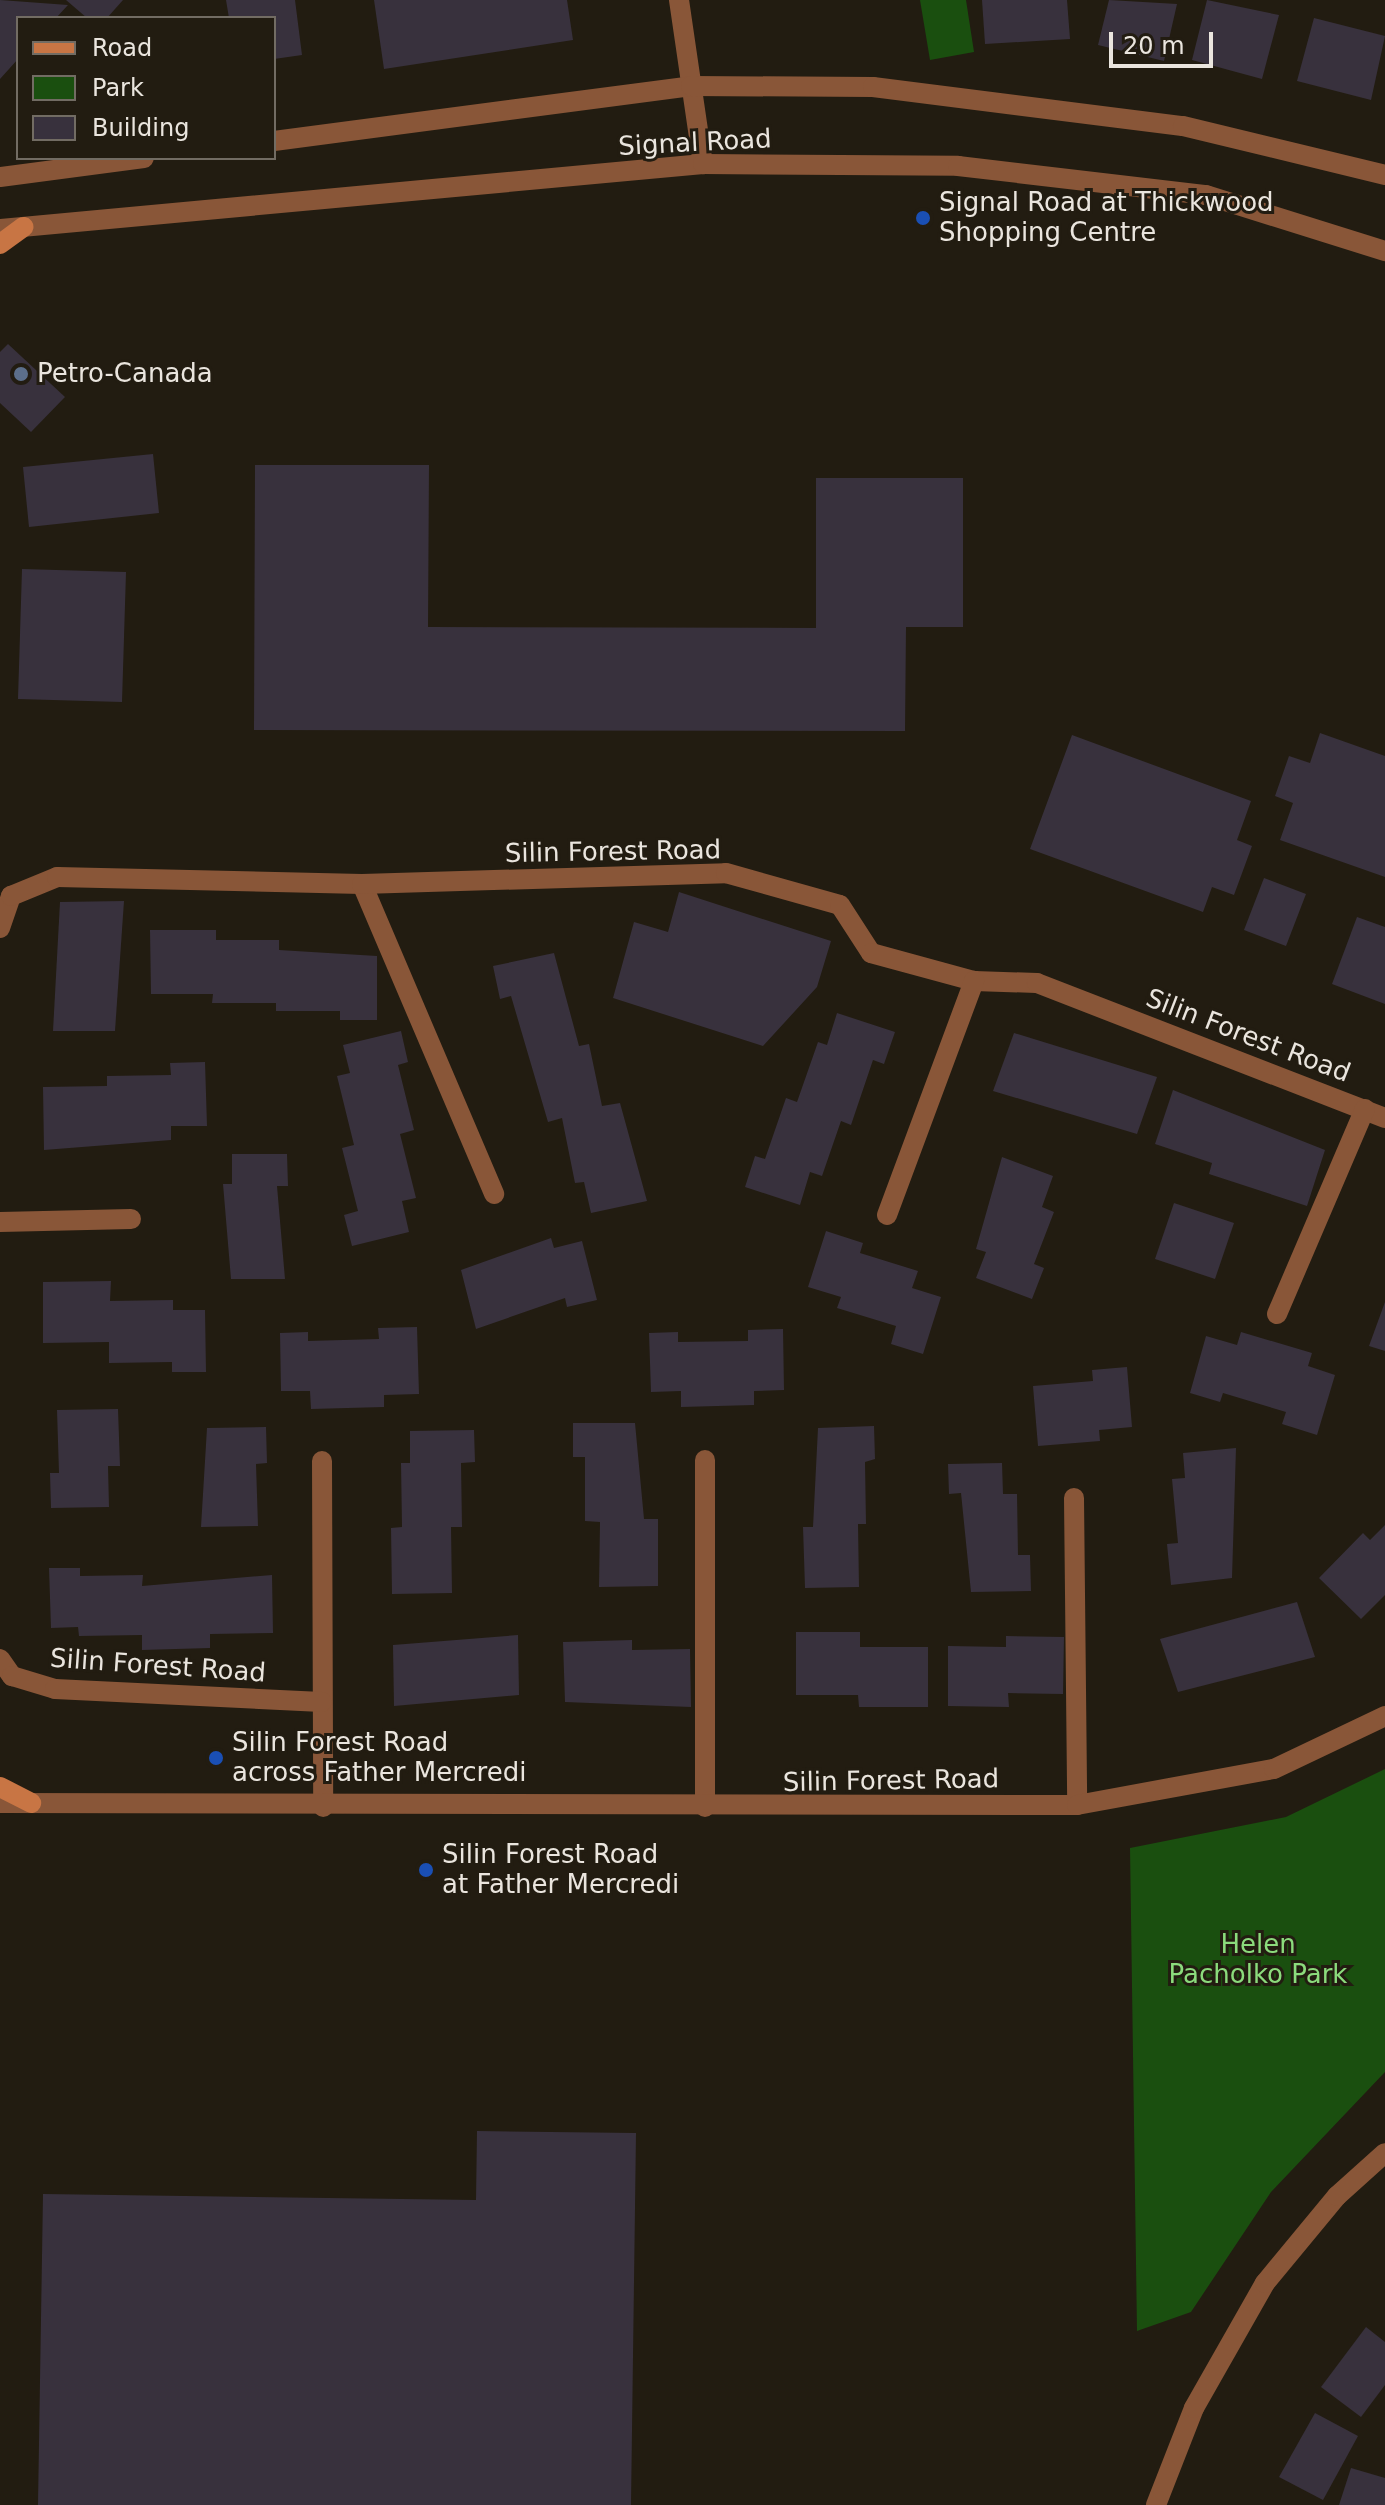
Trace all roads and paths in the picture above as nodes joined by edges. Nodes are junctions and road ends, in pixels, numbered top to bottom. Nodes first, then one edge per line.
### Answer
1 (679, 0) edge
2 (691, 86) junction
3 (276, 141) edge
4 (129, 160) edge
5 (703, 164) junction
6 (1385, 175) edge
7 (0, 177) edge
8 (23, 227) junction
9 (0, 229) edge
10 (0, 244) edge
11 (1385, 251) edge
12 (362, 884) junction
13 (0, 928) edge
14 (974, 981) junction
15 (1365, 1109) junction
16 (1385, 1118) edge
17 (494, 1194) dead end
18 (887, 1215) dead end
19 (131, 1219) dead end
20 (0, 1222) edge
21 (1277, 1314) dead end
22 (705, 1460) dead end
23 (322, 1461) dead end
24 (1074, 1498) dead end
25 (0, 1659) edge
26 (322, 1702) junction
27 (1385, 1716) edge
28 (0, 1787) edge
29 (0, 1803) edge
30 (31, 1803) junction
31 (1077, 1805) junction
32 (323, 1807) junction
33 (705, 1807) junction
34 (1385, 2153) edge
35 (1156, 2505) edge

1 - 2 street
2 - 3 street, Signal Road
2 - 5 street
2 - 6 street, Signal Road
4 - 7 street
5 - 8 street, Signal Road
5 - 11 street, Signal Road
8 - 9 street, Signal Road
8 - 10 main road
12 - 13 street, Silin Forest Road
12 - 14 street, Silin Forest Road
12 - 17 street
14 - 15 street, Silin Forest Road
14 - 18 street
15 - 16 street, Silin Forest Road
15 - 21 street, Silin Forest Road
19 - 20 street
22 - 33 street
23 - 26 street
24 - 31 street
25 - 26 street, Silin Forest Road
26 - 32 street
27 - 31 street, Silin Forest Road
28 - 30 main road
29 - 30 street, Silin Forest Road
30 - 32 street, Silin Forest Road
31 - 33 street, Silin Forest Road
32 - 33 street, Silin Forest Road
34 - 35 street

